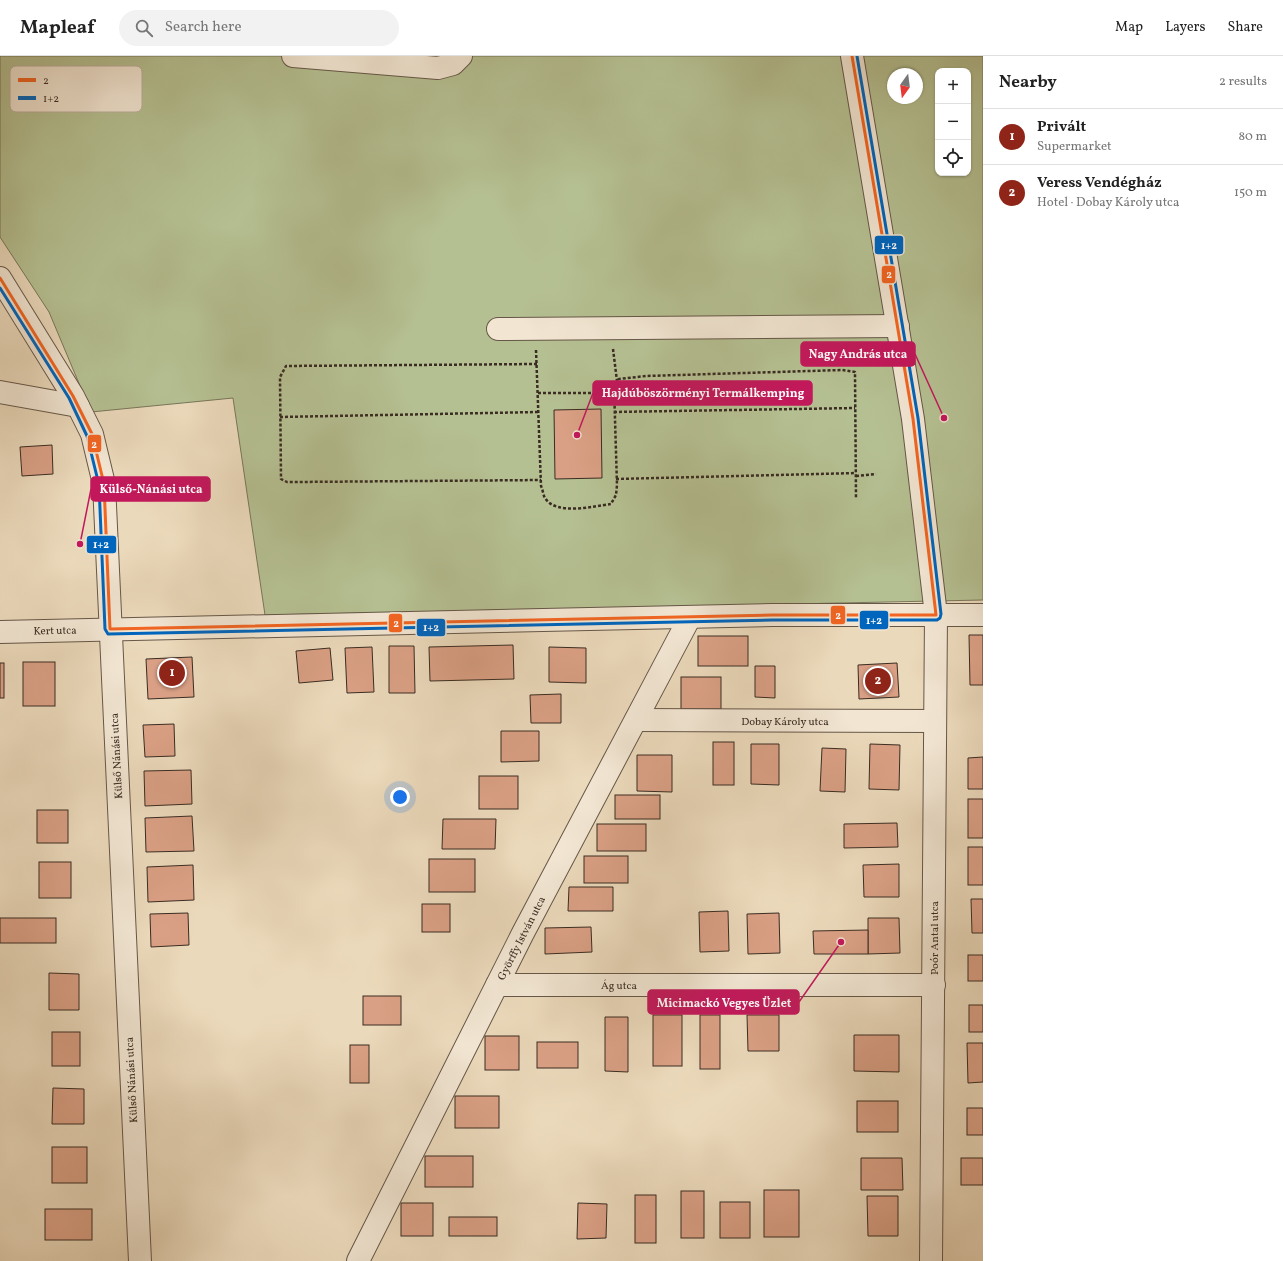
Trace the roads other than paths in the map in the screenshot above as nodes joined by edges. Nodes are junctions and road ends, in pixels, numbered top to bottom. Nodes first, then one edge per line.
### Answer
1 (293, 56) edge
2 (461, 56) edge
3 (852, 56) edge
4 (0, 278) edge
5 (898, 326) junction
6 (498, 330) dead end
7 (0, 392) edge
8 (78, 406) junction
9 (936, 615) junction
10 (983, 615) edge
11 (690, 617) junction
12 (110, 629) junction
13 (0, 632) edge
14 (636, 720) junction
15 (935, 721) junction
16 (497, 985) junction
17 (934, 985) junction
18 (140, 1261) edge
19 (358, 1261) edge
20 (931, 1261) edge

1 - 2 street
3 - 5 street, Poór Antal utca
4 - 8 street, Külső Nánási utca
5 - 6 street
5 - 9 street, Poór Antal utca
7 - 8 street
8 - 12 street, Külső Nánási utca
9 - 10 street, Kert utca
9 - 11 street, Kert utca
9 - 15 street, Poór Antal utca
11 - 12 street, Kert utca
11 - 14 street, Györffy István utca
12 - 13 street, Kert utca
12 - 18 street, Külső Nánási utca
14 - 15 street, Dobay Károly utca
14 - 16 street, Györffy István utca
15 - 17 street, Poór Antal utca
16 - 17 street, Ág utca
16 - 19 street, Györffy István utca
17 - 20 street, Poór Antal utca

